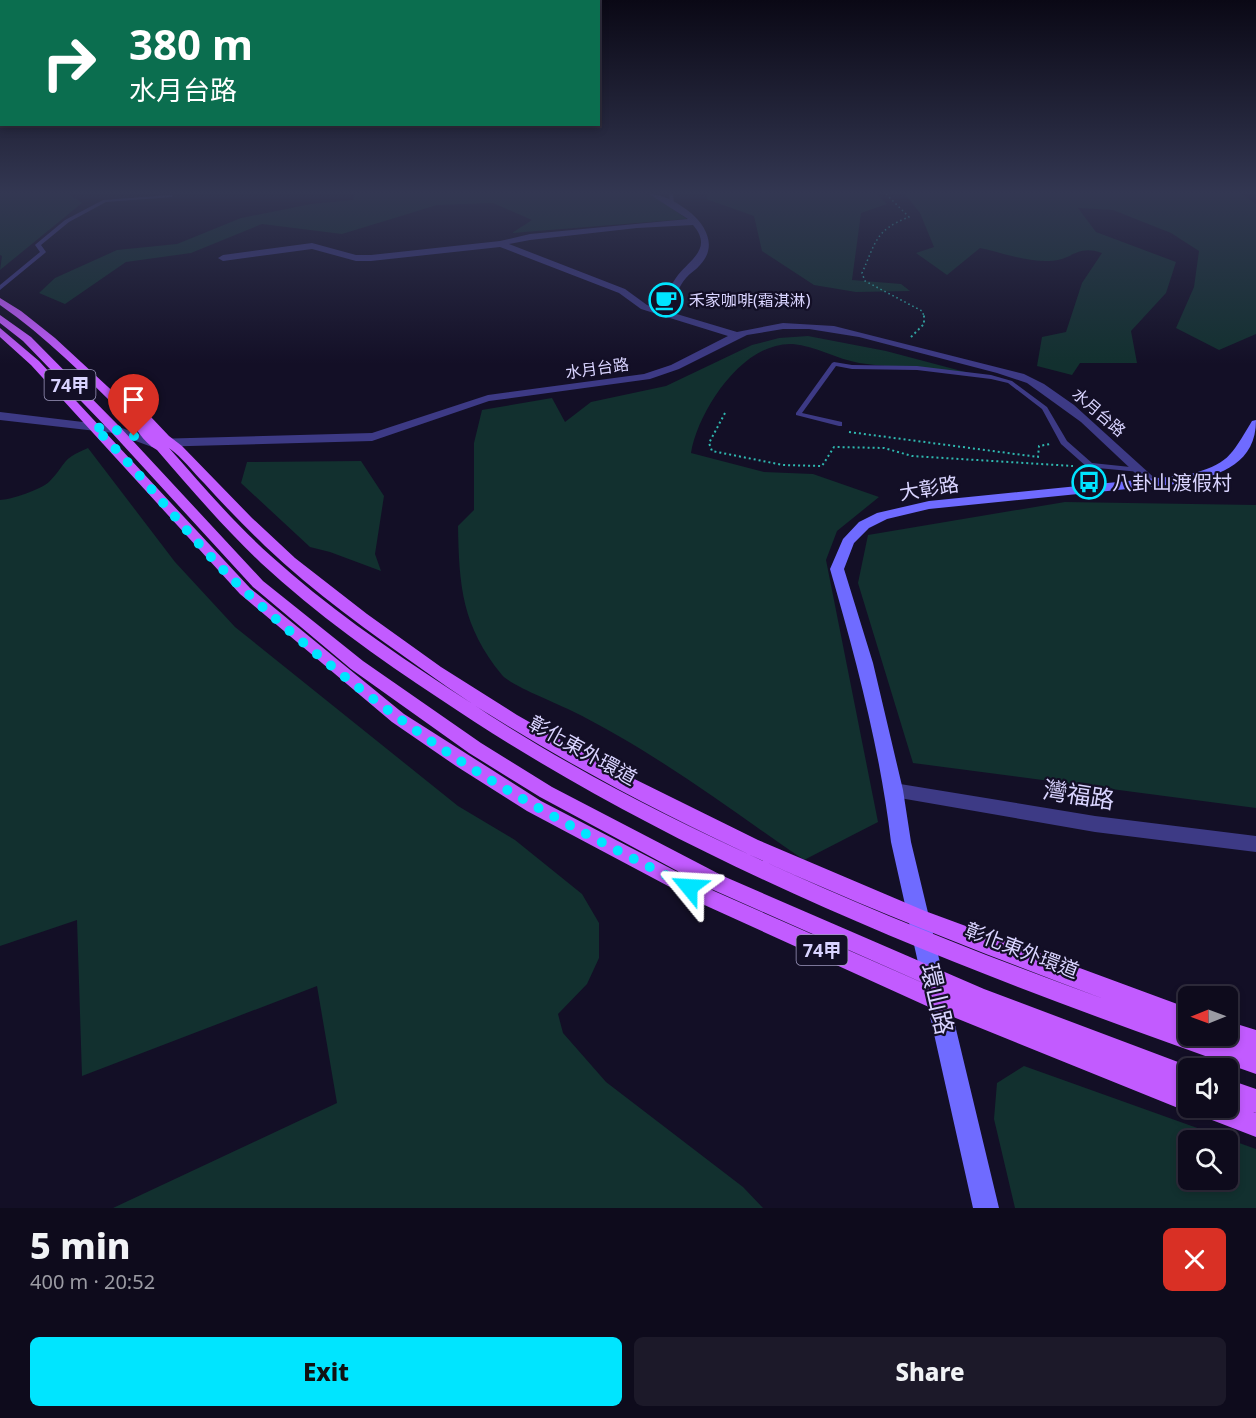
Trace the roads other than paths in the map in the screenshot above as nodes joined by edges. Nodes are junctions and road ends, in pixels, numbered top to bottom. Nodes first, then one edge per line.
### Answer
1 (42, 250) edge
2 (288, 250) edge
3 (328, 250) edge
4 (442, 250) edge
5 (517, 250) edge
6 (703, 250) edge
7 (223, 258) dead end
8 (0, 289) edge
9 (0, 301) edge
10 (664, 313) junction
11 (0, 318) edge
12 (0, 331) edge
13 (50, 332) junction
14 (736, 335) junction
15 (21, 341) junction
16 (0, 416) edge
17 (839, 424) road end
18 (1256, 424) edge
19 (94, 427) junction
20 (116, 430) junction
21 (152, 443) junction
22 (168, 443) junction
23 (1140, 470) junction
24 (1154, 483) junction
25 (167, 497) junction
26 (286, 567) junction
27 (894, 790) junction
28 (647, 805) junction
29 (622, 843) junction
30 (1256, 844) edge
31 (919, 917) junction
32 (924, 939) junction
33 (1040, 975) junction
34 (933, 978) junction
35 (939, 1001) junction
36 (1178, 1016) edge
37 (1033, 1030) junction
38 (1238, 1035) edge
39 (1256, 1041) edge
40 (1256, 1063) edge
41 (1178, 1074) edge
42 (1178, 1095) edge
43 (1238, 1095) edge
44 (1256, 1101) edge
45 (1237, 1118) edge
46 (1256, 1125) edge
47 (986, 1208) edge

1 - 8 lane
2 - 7 street
3 - 4 street
5 - 10 street
6 - 10 street
8 - 13 main road, 74甲
9 - 13 main road, 彰化東外環道 / 74甲
10 - 14 street
11 - 15 main road, 74甲
12 - 15 main road, 74甲
13 - 21 main road, 彰化東外環道 / 74甲
13 - 22 main road, 74甲
14 - 22 street, 水月台路
14 - 23 street, 水月台路
15 - 19 main road, 74甲
15 - 20 main road, 74甲
16 - 19 street, 水月台路
17 - 23 lane
18 - 24 main road, 大彰路
19 - 20 street, 水月台路
19 - 25 main road, 74甲
20 - 21 street, 水月台路
20 - 25 main road, 74甲
21 - 22 street, 水月台路
21 - 26 main road, 彰化東外環道 / 74甲
22 - 26 main road, 74甲
23 - 24 street, 水月台路
24 - 27 main road, 大彰路
25 - 29 main road, 74甲
26 - 28 main road, 彰化東外環道 / 74甲
27 - 30 street, 灣福路
27 - 31 main road, 環山路
28 - 31 main road, 74甲
28 - 32 main road, 彰化東外環道 / 74甲
29 - 34 main road, 74甲
29 - 35 main road, 74甲
31 - 32 main road, 環山路
31 - 33 main road, 74甲
32 - 33 main road, 彰化東外環道 / 74甲
32 - 34 main road, 環山路
33 - 36 main road, 74甲
33 - 40 main road, 彰化東外環道 / 74甲
34 - 35 main road, 環山路
34 - 37 main road, 74甲
35 - 37 main road, 74甲
35 - 47 main road, 環山路
37 - 41 main road, 74甲
37 - 42 main road, 74甲
38 - 39 main road
43 - 44 main road
45 - 46 main road

